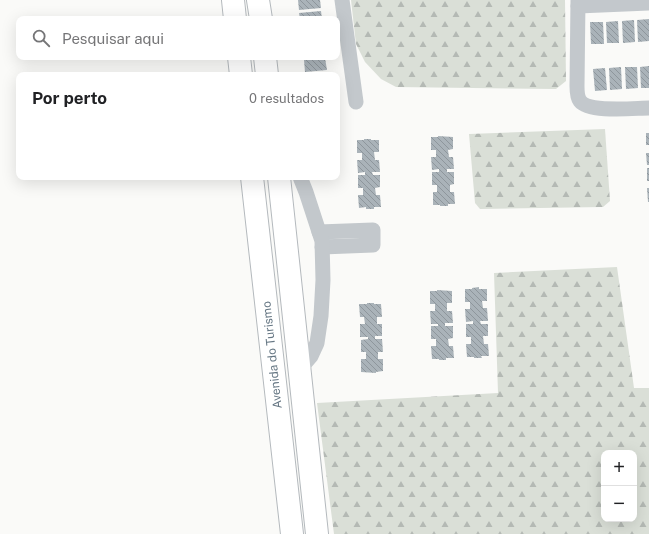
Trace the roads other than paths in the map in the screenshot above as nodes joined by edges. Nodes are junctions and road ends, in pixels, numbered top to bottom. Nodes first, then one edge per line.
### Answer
1 (233, 0) edge
2 (258, 0) edge
3 (342, 0) edge
4 (578, 3) edge
5 (649, 3) edge
6 (235, 16) edge
7 (260, 16) edge
8 (239, 60) edge
9 (265, 60) edge
10 (241, 72) edge
11 (267, 72) edge
12 (356, 102) dead end
13 (649, 108) edge
14 (252, 180) edge
15 (278, 180) edge
16 (301, 180) edge
17 (319, 232) junction
18 (322, 247) junction
19 (299, 370) junction
20 (292, 534) edge
21 (317, 534) edge

1 - 6 highway
2 - 7 highway
3 - 12 street
4 - 5 street
4 - 13 street
8 - 10 highway
9 - 11 highway
14 - 20 highway, Avenida do Turismo
15 - 19 highway
16 - 17 street
17 - 18 street
17 - 18 street
18 - 19 street
19 - 21 highway

